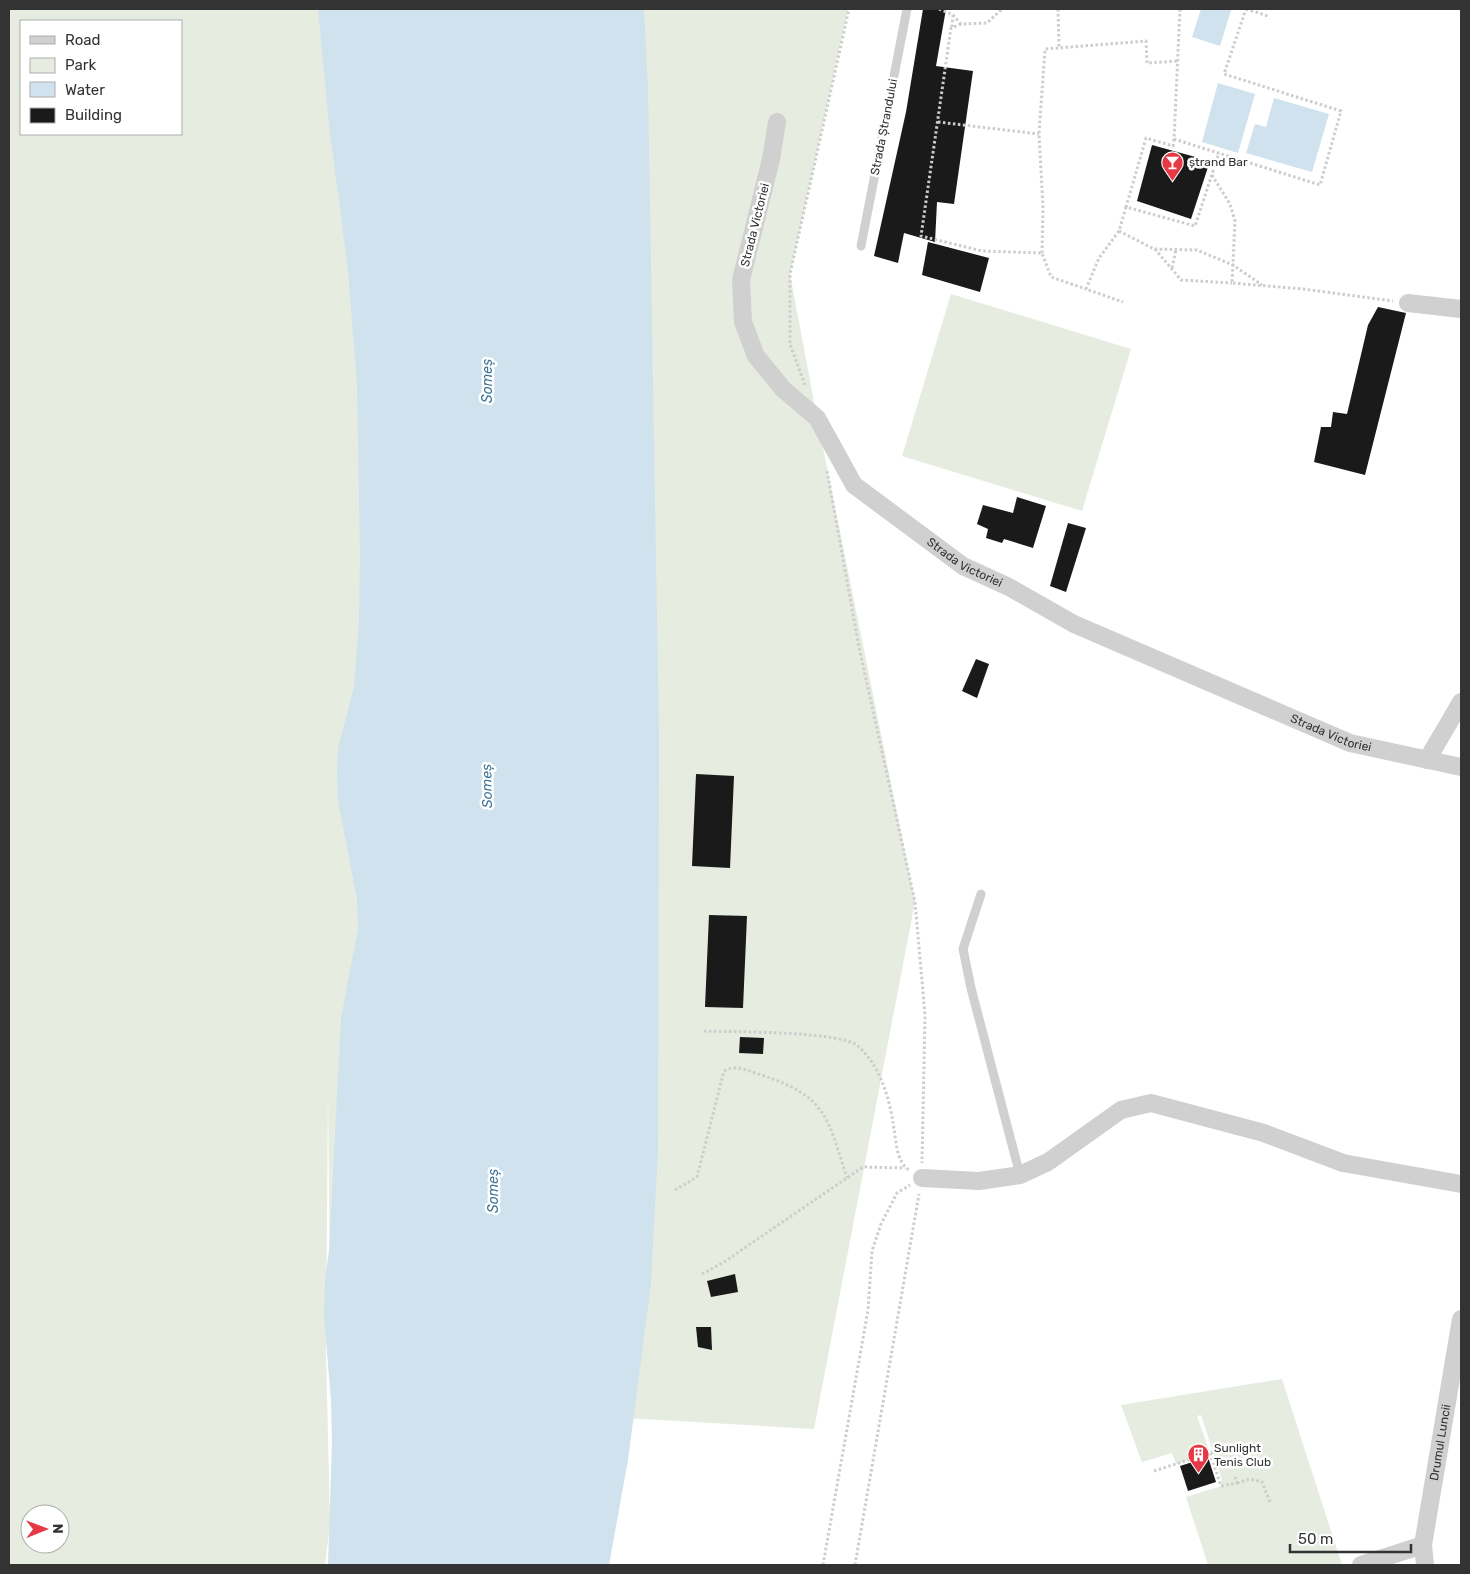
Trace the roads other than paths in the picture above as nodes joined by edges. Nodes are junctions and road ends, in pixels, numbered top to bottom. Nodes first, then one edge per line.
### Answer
1 (907, 9) edge
2 (777, 122) dead end
3 (861, 246) dead end
4 (1408, 304) road end
5 (1461, 309) edge
6 (1461, 702) edge
7 (1427, 760) junction
8 (1461, 767) edge
9 (980, 894) dead end
10 (1020, 1176) junction
11 (922, 1178) road end
12 (1461, 1184) edge
13 (1461, 1319) edge
14 (1423, 1545) junction
15 (1361, 1565) edge
16 (1425, 1565) edge

1 - 3 lane, Strada Ștrandului
2 - 7 street, Strada Victoriei
4 - 5 street
6 - 7 street
7 - 8 street, Strada Victoriei
9 - 10 lane
10 - 11 street
10 - 12 street
13 - 14 street, Drumul Luncii
14 - 15 street
14 - 16 street, Drumul Luncii

